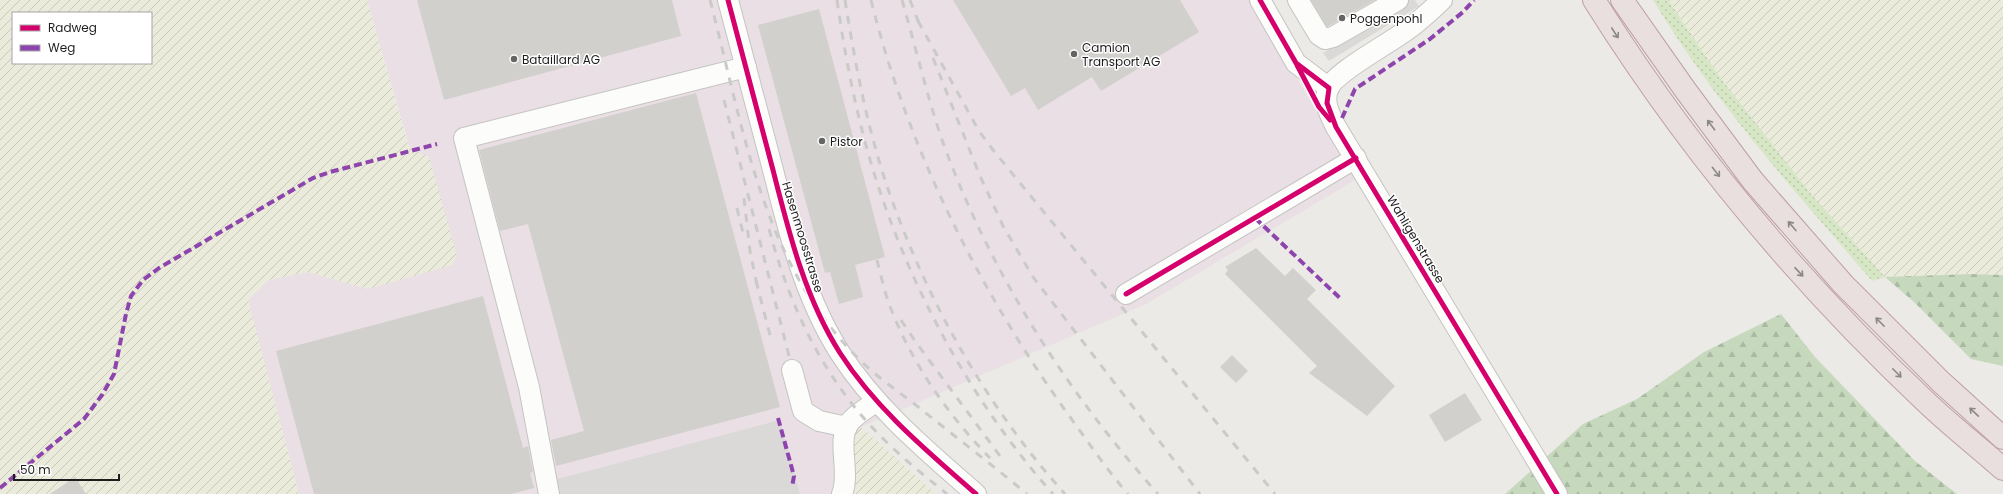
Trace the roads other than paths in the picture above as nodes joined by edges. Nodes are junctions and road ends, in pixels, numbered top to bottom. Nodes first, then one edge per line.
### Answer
1 (728, 0) edge
2 (1260, 0) edge
3 (1298, 0) edge
4 (1398, 0) edge
5 (1442, 0) edge
6 (1594, 0) edge
7 (1622, 0) edge
8 (746, 67) junction
9 (1329, 88) junction
10 (1356, 158) junction
11 (1126, 294) dead end
12 (792, 370) dead end
13 (876, 401) junction
14 (847, 427) junction
15 (2003, 438) edge
16 (2003, 469) edge
17 (549, 494) edge
18 (842, 494) edge
19 (976, 494) edge
20 (1556, 494) edge

1 - 8 street, Hasenmoosstrasse
2 - 9 street
3 - 4 street
5 - 9 street
6 -> 16 highway
15 -> 7 highway
8 - 13 street, Hasenmoosstrasse
8 - 17 street
9 - 10 street, Wahligenstrasse
10 - 11 street
10 - 20 street, Wahligenstrasse
12 - 14 street
13 - 14 street
13 - 19 street, Hasenmoosstrasse
14 - 18 street

